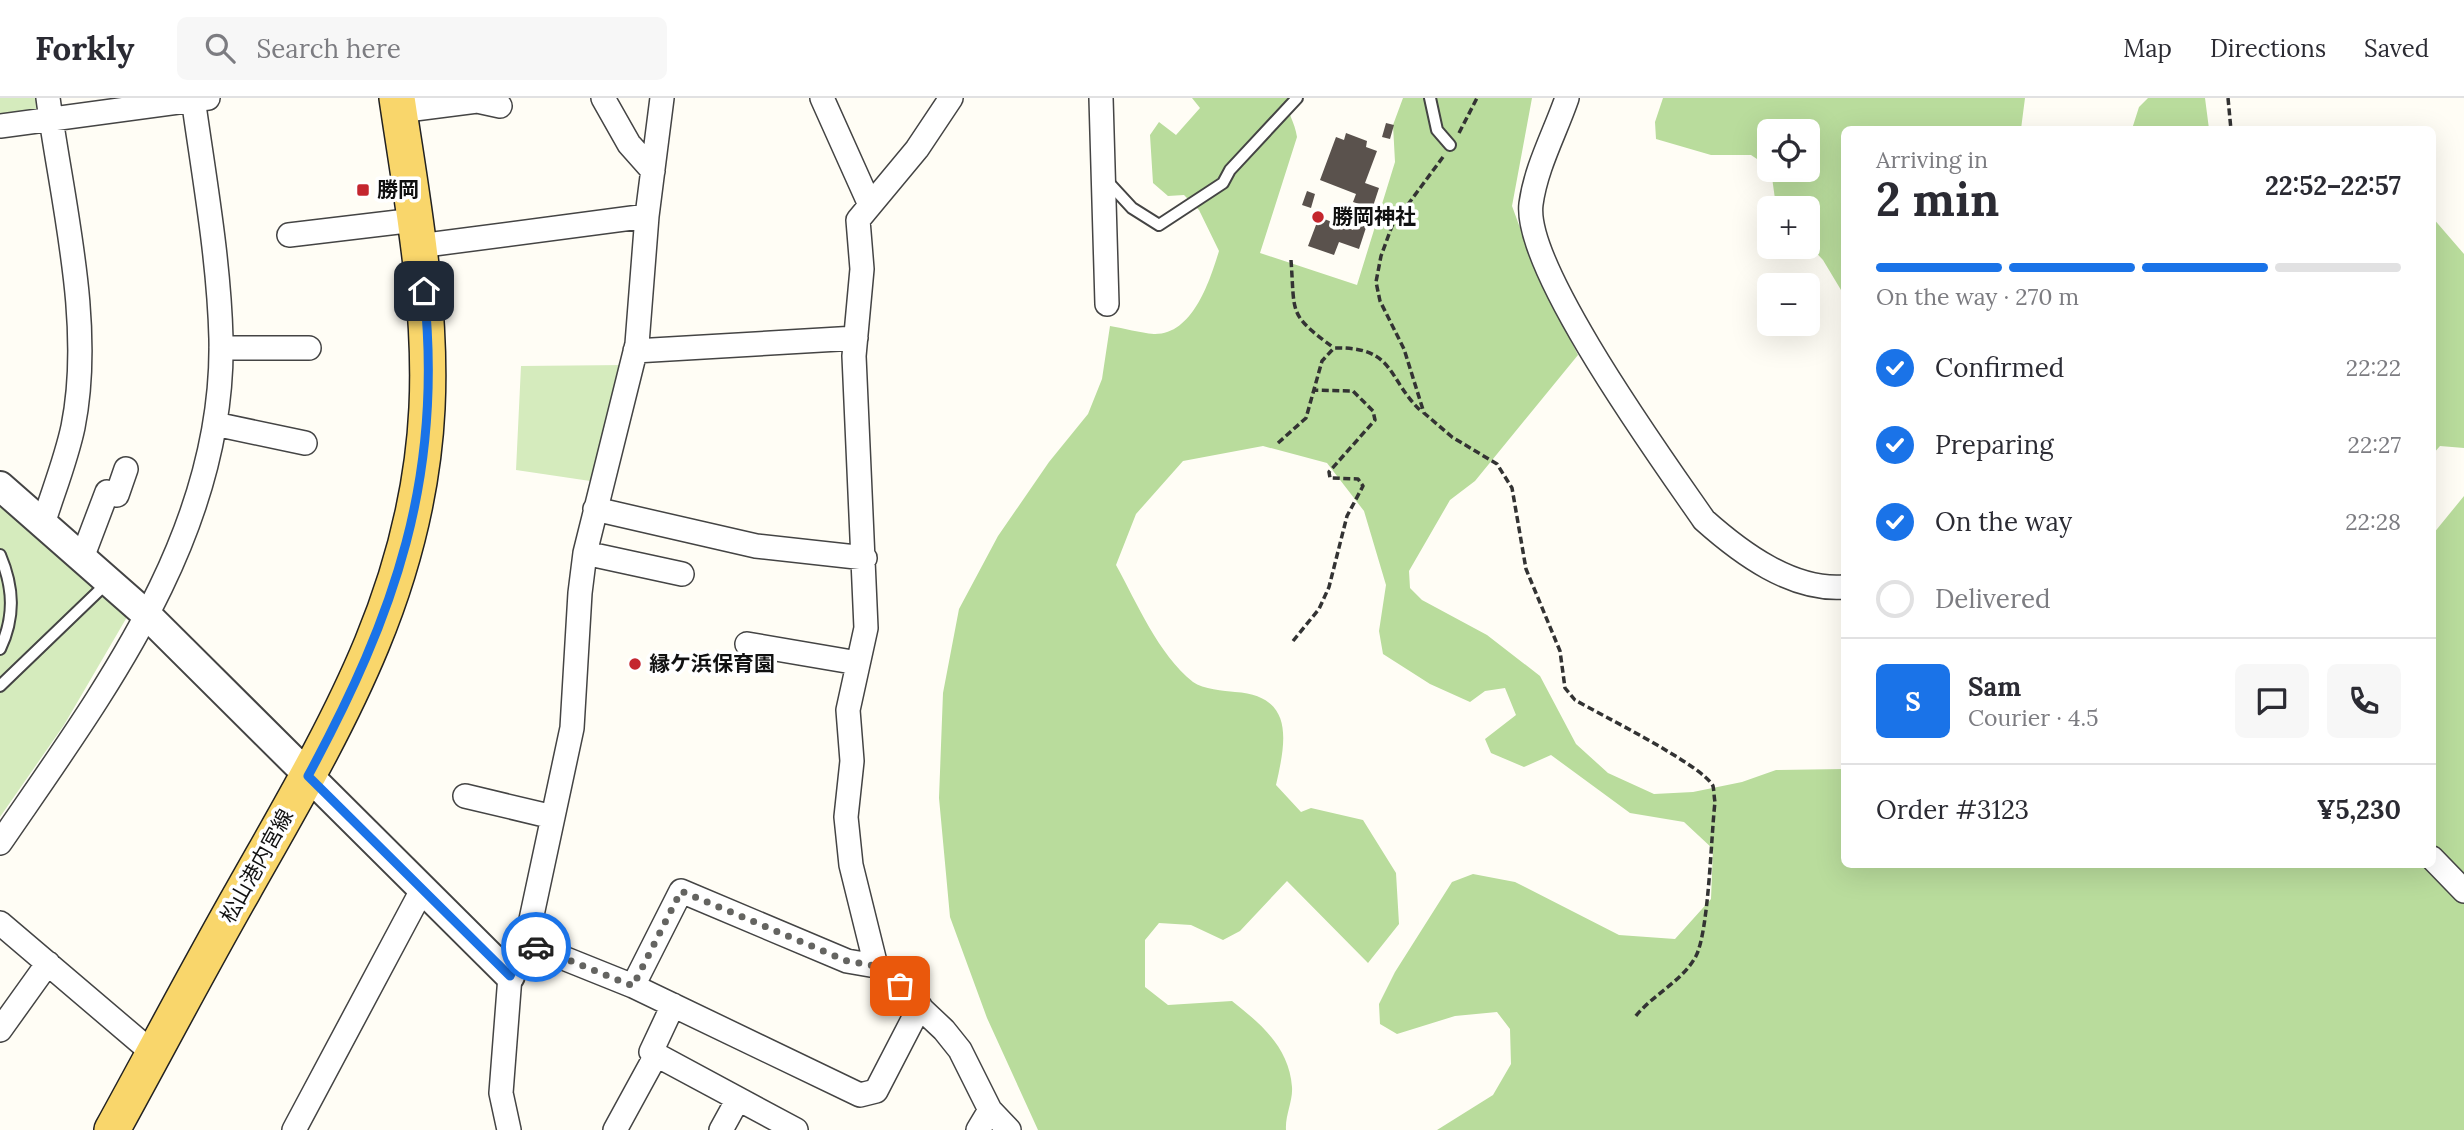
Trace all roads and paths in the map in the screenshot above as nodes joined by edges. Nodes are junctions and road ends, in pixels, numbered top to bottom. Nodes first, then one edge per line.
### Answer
1 (603, 98) edge
2 (662, 98) edge
3 (822, 98) edge
4 (951, 98) edge
5 (1101, 98) edge
6 (1297, 98) edge
7 (1430, 98) edge
8 (1477, 98) edge
9 (1567, 98) edge
10 (2228, 98) edge
11 (198, 99) edge
12 (398, 105) edge
13 (500, 106) dead end
14 (50, 108) edge
15 (0, 126) edge
16 (2231, 126) edge
17 (1450, 145) junction
18 (653, 171) junction
19 (1104, 177) junction
20 (870, 205) junction
21 (647, 216) junction
22 (417, 233) junction
23 (289, 235) dead end
24 (1290, 260) dead end
25 (1107, 304) dead end
26 (856, 338) junction
27 (220, 348) junction
28 (309, 348) dead end
29 (1334, 348) junction
30 (635, 351) junction
31 (1313, 390) junction
32 (1423, 413) junction
33 (215, 424) junction
34 (305, 443) dead end
35 (1278, 443) dead end
36 (126, 468) dead end
37 (0, 486) edge
38 (595, 509) junction
39 (43, 524) junction
40 (586, 553) junction
41 (0, 555) edge
42 (82, 558) junction
43 (865, 558) junction
44 (682, 574) dead end
45 (110, 582) junction
46 (1841, 587) edge
47 (148, 616) junction
48 (1293, 641) dead end
49 (747, 644) dead end
50 (0, 649) edge
51 (858, 663) junction
52 (0, 686) edge
53 (308, 776) junction
54 (465, 796) dead end
55 (554, 817) junction
56 (0, 843) edge
57 (2436, 862) edge
58 (422, 890) junction
59 (2464, 891) edge
60 (0, 923) edge
61 (526, 943) junction
62 (48, 963) junction
63 (876, 966) junction
64 (510, 976) junction
65 (633, 986) junction
66 (673, 1005) junction
67 (920, 1006) junction
68 (1635, 1017) dead end
69 (0, 1030) edge
70 (154, 1054) junction
71 (656, 1055) junction
72 (738, 1099) junction
73 (990, 1110) junction
74 (112, 1130) edge
75 (294, 1130) edge
76 (509, 1130) edge
77 (615, 1130) edge
78 (721, 1130) edge
79 (796, 1130) edge
80 (978, 1130) edge
81 (1009, 1130) edge

1 - 18 street
2 - 18 street
3 - 20 street
4 - 20 street
5 - 19 street
6 - 19 lane
7 - 17 lane
8 - 17 path
9 - 46 street
10 - 16 path
11 - 14 street
11 - 27 street
12 - 13 street
12 - 22 main road, 松山港内宮線
14 - 15 street
14 - 39 street
17 - 32 path
18 - 21 street
19 - 25 street
20 - 26 street
21 - 22 street
21 - 30 street
22 - 23 street
22 - 53 main road, 松山港内宮線
24 - 29 path
26 - 30 street
26 - 43 street
27 - 28 street
27 - 33 street
29 - 31 path
29 - 32 path
30 - 38 street
31 - 35 path
31 - 48 path
32 - 68 path
33 - 34 street
33 - 47 street
36 - 42 street
37 - 39 street
38 - 40 street
38 - 43 street
39 - 42 street
40 - 44 street
40 - 55 street
41 - 50 lane
42 - 45 street
43 - 51 street
45 - 47 street
45 - 52 lane
47 - 53 street
47 - 56 street
49 - 51 street
51 - 63 street
53 - 58 street
53 - 70 main road, 松山港内宮線
54 - 55 street
55 - 61 street
57 - 59 street
58 - 64 street
58 - 75 street
60 - 62 street
61 - 64 street
61 - 65 street
62 - 69 street
62 - 70 street
63 - 65 street
63 - 67 street
64 - 76 street
65 - 66 street
66 - 67 street
66 - 71 street
67 - 73 street
70 - 74 main road, 松山港内宮線
71 - 72 street
71 - 77 street
72 - 78 street
72 - 79 street
73 - 80 street
73 - 81 street

